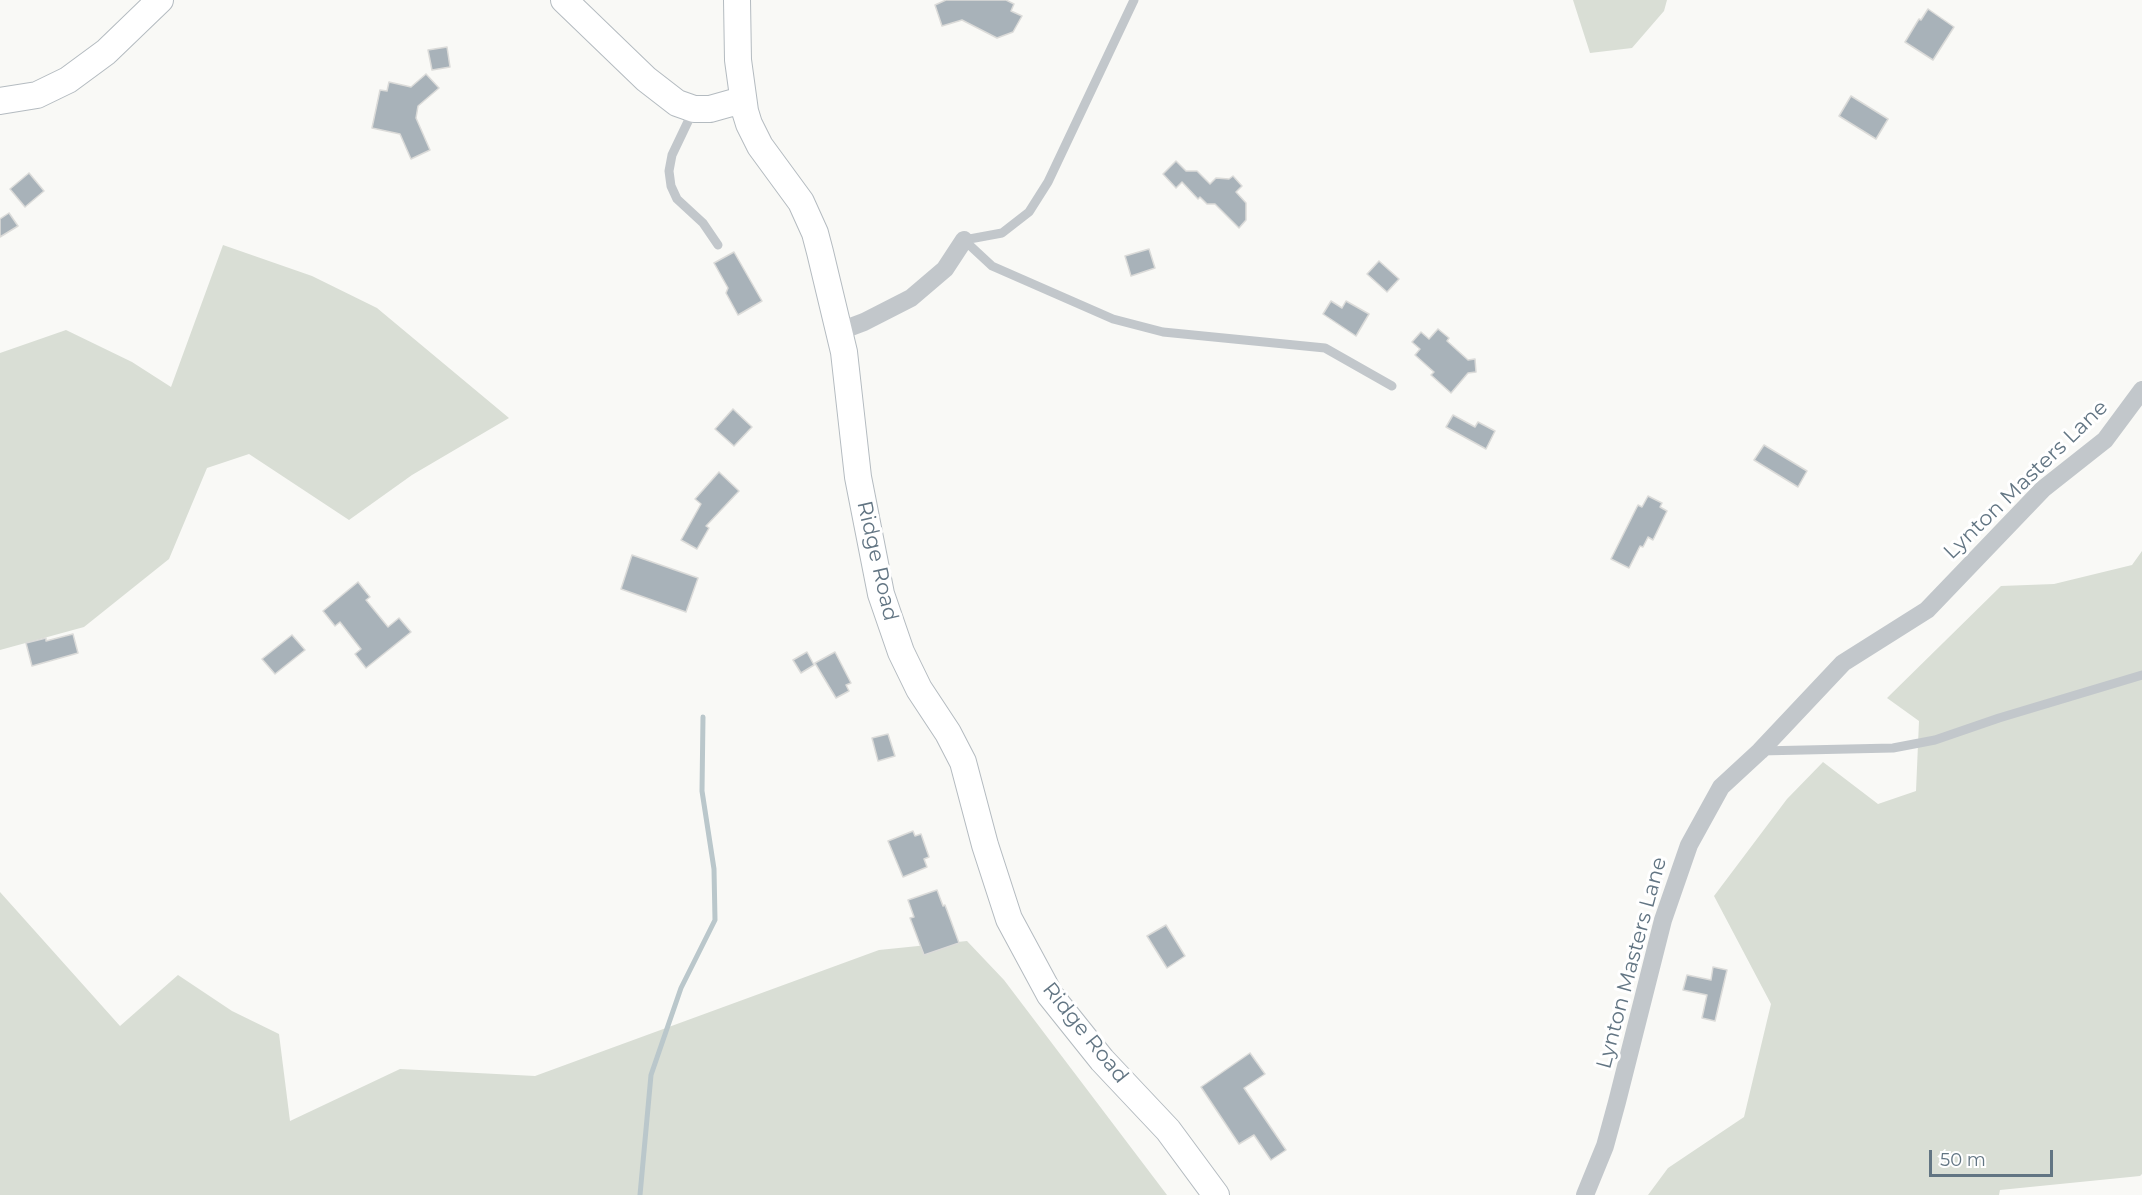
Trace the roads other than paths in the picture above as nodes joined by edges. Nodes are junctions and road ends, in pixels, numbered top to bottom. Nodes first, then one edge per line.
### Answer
1 (160, 0) edge
2 (564, 0) edge
3 (737, 0) edge
4 (1134, 0) edge
5 (742, 100) junction
6 (0, 101) edge
7 (694, 109) junction
8 (964, 240) junction
9 (718, 245) dead end
10 (840, 331) junction
11 (1392, 386) dead end
12 (2142, 390) edge
13 (2142, 675) edge
14 (1760, 751) junction
15 (1216, 1195) edge
16 (1585, 1195) edge

1 - 6 street
2 - 7 street
3 - 5 street, Ridge Road
4 - 8 lane
5 - 7 street
5 - 10 street, Ridge Road
7 - 9 lane
8 - 10 street
8 - 11 lane
10 - 15 street, Ridge Road
12 - 14 street, Lynton Masters Lane
13 - 14 lane
14 - 16 street, Lynton Masters Lane

